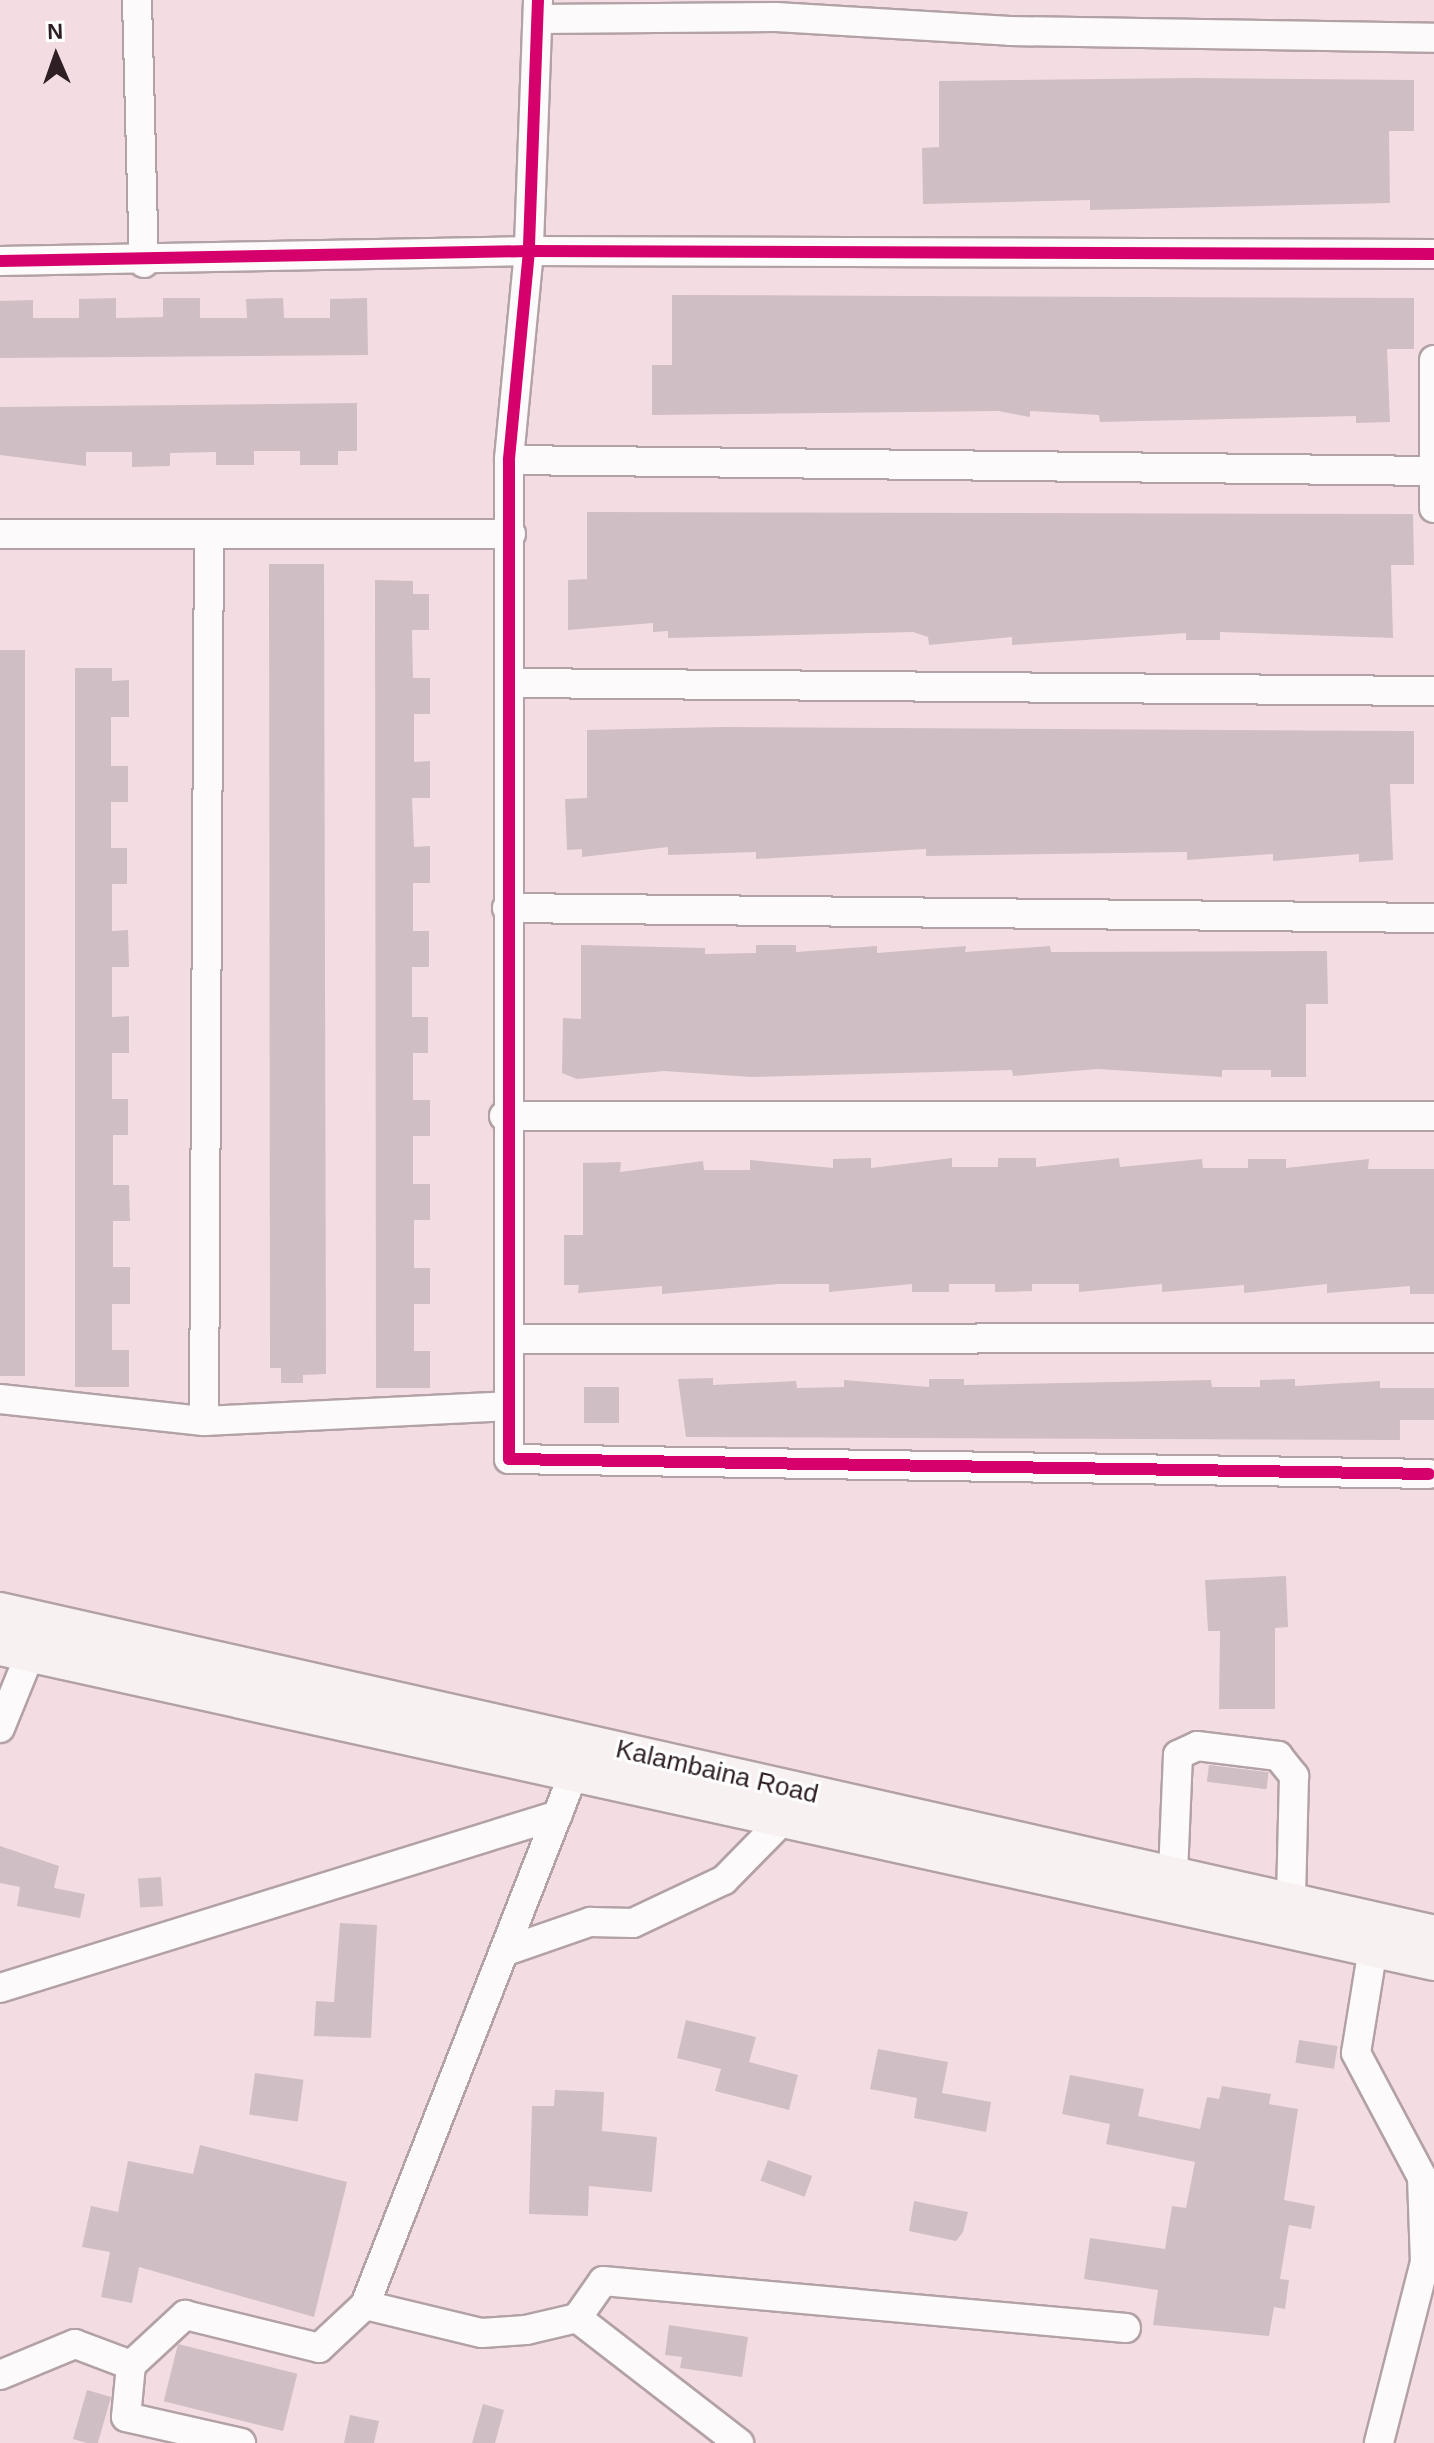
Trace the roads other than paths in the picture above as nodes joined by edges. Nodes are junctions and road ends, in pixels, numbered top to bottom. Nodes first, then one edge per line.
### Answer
1 (137, 0) edge
2 (538, 9) edge
3 (1434, 38) edge
4 (529, 251) junction
5 (1434, 254) edge
6 (0, 261) edge
7 (144, 263) junction
8 (1434, 360) edge
9 (509, 460) junction
10 (1431, 471) junction
11 (1434, 508) edge
12 (0, 534) edge
13 (511, 534) junction
14 (209, 537) junction
15 (513, 683) junction
16 (1434, 691) edge
17 (507, 908) junction
18 (1434, 918) edge
19 (504, 1116) junction
20 (1434, 1116) edge
21 (1434, 1338) edge
22 (510, 1339) junction
23 (0, 1399) edge
24 (508, 1406) junction
25 (204, 1421) junction
26 (1429, 1474) dead end
27 (0, 1611) edge
28 (15, 1650) edge
29 (0, 1728) edge
30 (573, 1775) junction
31 (558, 1815) junction
32 (783, 1820) junction
33 (1173, 1874) junction
34 (1291, 1899) junction
35 (1434, 1934) edge
36 (1373, 1948) junction
37 (509, 1950) junction
38 (1434, 1962) edge
39 (0, 1988) edge
40 (365, 2305) junction
41 (577, 2318) junction
42 (1126, 2328) dead end
43 (131, 2365) junction
44 (0, 2375) edge
45 (241, 2443) edge
46 (739, 2443) edge
47 (1379, 2443) edge

1 - 7 street
2 - 3 street
2 - 4 street
4 - 5 street
4 - 7 street
4 - 9 street
6 - 7 street
8 - 10 street
9 - 10 street
9 - 13 street
10 - 11 street
12 - 14 street
13 - 14 street
13 - 15 street
14 - 25 street
15 - 16 street
15 - 17 street
17 - 18 street
17 - 19 street
19 - 20 street
19 - 22 street
21 - 22 street
22 - 24 street
23 - 25 street
24 - 25 street
24 - 26 street
27 - 33 main road, Kalambaina Road
28 - 29 street
28 - 30 main road, Kalambaina Road
30 - 31 street
30 - 32 main road, Kalambaina Road
31 - 37 street
31 - 39 street
32 - 36 main road, Kalambaina Road
32 - 37 street
33 - 34 main road, Kalambaina Road
33 - 34 street
34 - 35 main road, Kalambaina Road
36 - 38 main road, Kalambaina Road
36 - 47 street
37 - 40 street
40 - 41 street
40 - 43 street
41 - 42 street
41 - 46 street
43 - 44 street
43 - 45 street

